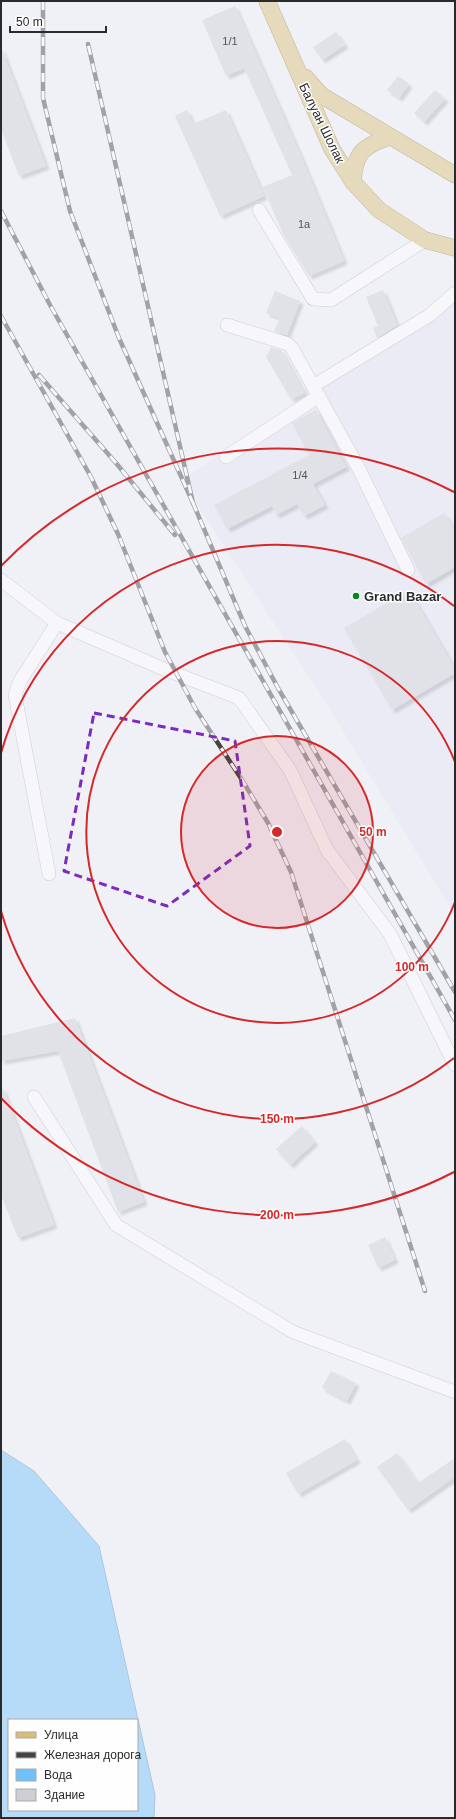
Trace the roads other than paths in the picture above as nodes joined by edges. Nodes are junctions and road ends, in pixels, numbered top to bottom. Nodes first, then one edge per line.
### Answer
1 (267, 1) edge
2 (292, 58) junction
3 (390, 137) junction
4 (455, 175) edge
5 (354, 182) junction
6 (259, 210) dead end
7 (425, 240) junction
8 (455, 248) edge
9 (455, 293) edge
10 (227, 325) dead end
11 (316, 391) junction
12 (226, 457) dead end
13 (408, 570) dead end
14 (1, 580) edge
15 (57, 623) junction
16 (49, 874) dead end
17 (455, 1065) edge
18 (34, 1097) dead end
19 (455, 1392) edge

1 - 2 main road
2 - 3 main road
2 - 5 main road, Балуан Шолак
3 - 4 main road
3 - 5 main road
5 - 7 main road, Балуан Шолак
6 - 7 street
7 - 8 main road, Балуан Шолак
9 - 11 street
10 - 11 street
11 - 12 street
11 - 13 street
14 - 15 street
15 - 16 street
15 - 17 street
18 - 19 street

